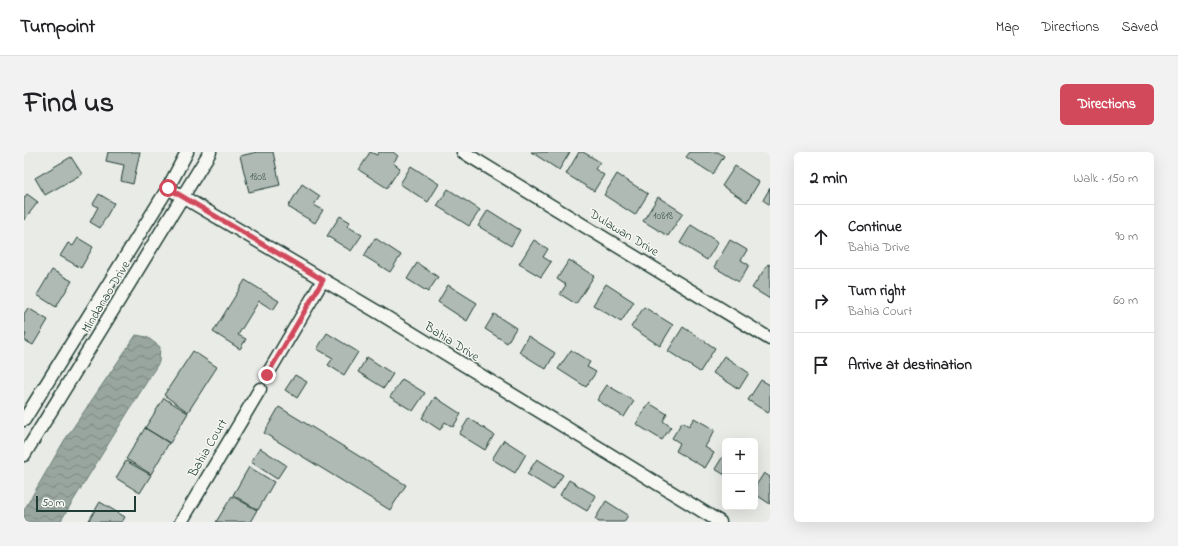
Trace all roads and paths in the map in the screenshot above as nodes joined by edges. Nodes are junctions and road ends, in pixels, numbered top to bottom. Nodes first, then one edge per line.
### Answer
1 (187, 152) edge
2 (210, 152) edge
3 (463, 152) edge
4 (168, 188) junction
5 (183, 196) junction
6 (323, 280) junction
7 (770, 339) edge
8 (267, 375) dead end
9 (260, 389) dead end
10 (24, 420) edge
11 (24, 455) edge
12 (181, 522) edge
13 (720, 522) edge

1 - 4 street, Mindanao Drive
2 - 5 street, Mindanao Drive
3 - 7 street, Dulawan Drive
4 - 5 street, Bahia Drive
4 - 10 street, Mindanao Drive
5 - 6 street, Bahia Drive
5 - 11 street, Mindanao Drive
6 - 8 street
6 - 13 street, Bahia Drive
9 - 12 street, Bahia Court

